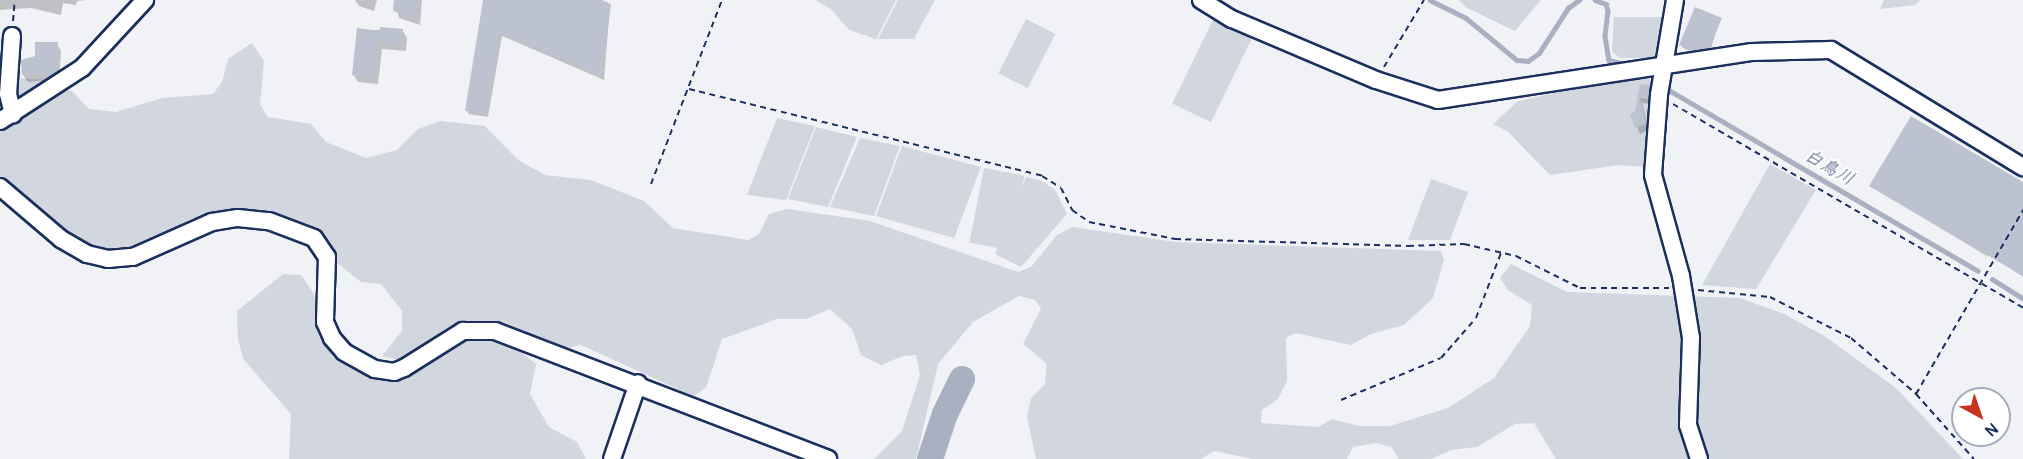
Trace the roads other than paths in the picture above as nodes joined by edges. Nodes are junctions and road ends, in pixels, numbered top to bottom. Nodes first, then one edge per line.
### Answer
1 (145, 0) edge
2 (1201, 0) edge
3 (1675, 0) edge
4 (12, 36) road end
5 (1662, 68) junction
6 (7, 117) edge
7 (2023, 167) edge
8 (0, 187) edge
9 (638, 383) junction
10 (612, 459) edge
11 (828, 459) edge
12 (1699, 459) edge

1 - 6 street
2 - 5 street
3 - 5 street
4 - 6 street
5 - 7 street
5 - 12 street
8 - 9 street
9 - 10 street
9 - 11 street

